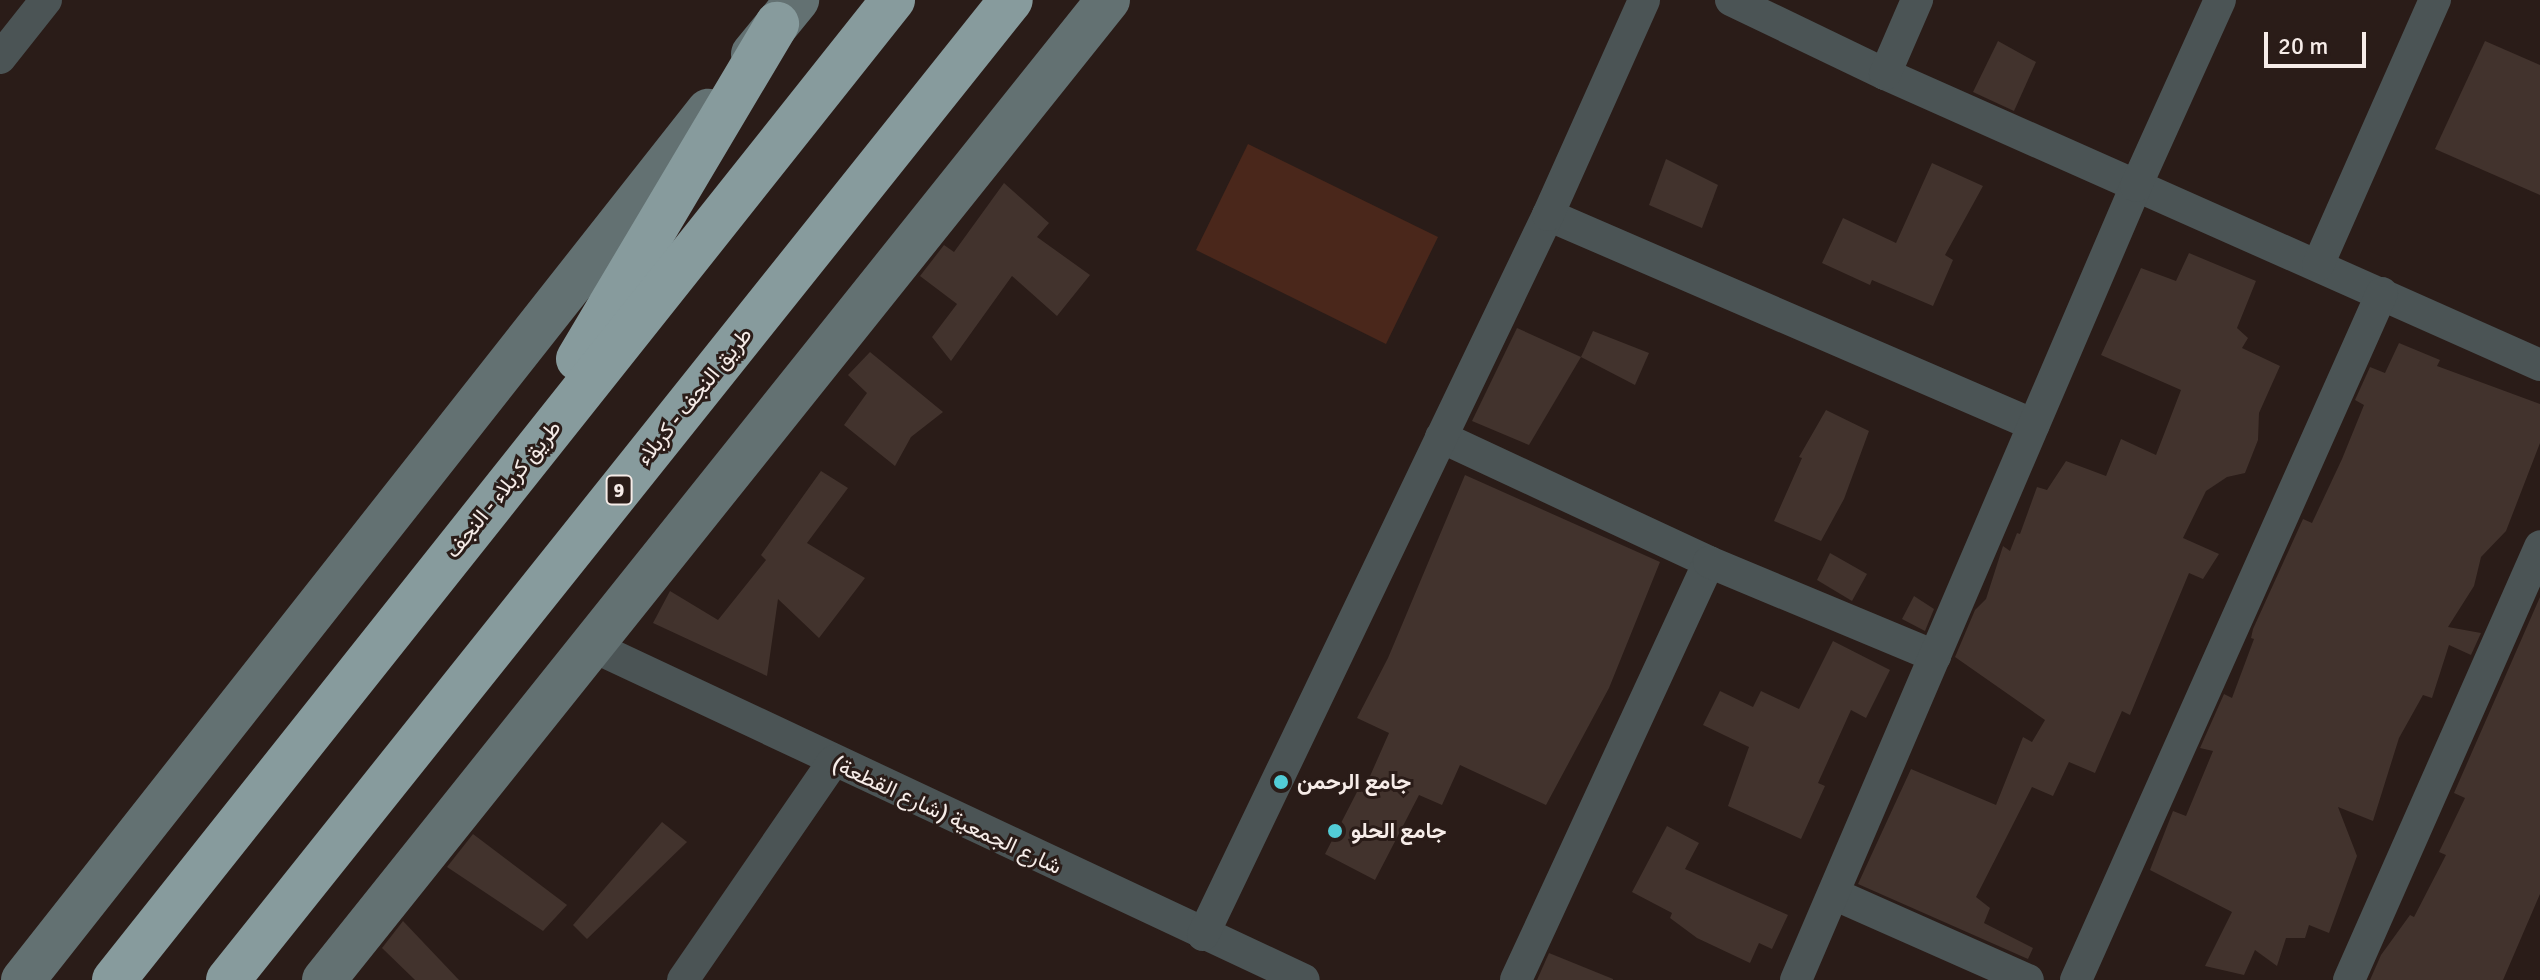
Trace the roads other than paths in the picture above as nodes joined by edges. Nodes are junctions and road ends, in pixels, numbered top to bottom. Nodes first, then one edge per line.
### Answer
1 (893, 0) edge
2 (1011, 0) edge
3 (1108, 0) edge
4 (1644, 0) edge
5 (1731, 0) edge
6 (1917, 0) edge
7 (2220, 0) edge
8 (2435, 0) edge
9 (35, 4) edge
10 (787, 12) edge
11 (0, 58) edge
12 (1885, 74) junction
13 (2136, 186) junction
14 (1548, 215) junction
15 (2318, 265) junction
16 (2382, 293) junction
17 (2540, 365) edge
18 (2034, 425) junction
19 (1441, 437) junction
20 (493, 502) junction
21 (2540, 546) edge
22 (1709, 562) junction
23 (592, 646) junction
24 (1935, 656) junction
25 (833, 762) junction
26 (1834, 894) junction
27 (1203, 935) junction
28 (23, 980) edge
29 (114, 980) edge
30 (228, 980) edge
31 (324, 980) edge
32 (683, 980) edge
33 (1304, 980) edge
34 (1516, 980) edge
35 (1796, 980) edge
36 (2028, 980) edge
37 (2076, 980) edge
38 (2349, 980) edge

1 - 20 highway, طريق کربلاء - النجف
2 - 30 highway, طريق النجف - کربلاء / 9
3 - 23 main road
4 - 14 street
5 - 12 street
6 - 12 street
7 - 13 street
8 - 15 street
9 - 11 street
10 - 20 highway
10 - 28 main road
12 - 13 street
13 - 15 street
13 - 18 street
14 - 18 street
14 - 19 street
15 - 16 street
16 - 17 street
16 - 37 street
18 - 24 street
19 - 22 street
19 - 27 street
20 - 29 highway, طريق کربلاء - النجف
21 - 38 street
22 - 24 street
22 - 34 street
23 - 25 street, شارع الجمعية (شارع القطعة)
23 - 31 main road
24 - 26 street
25 - 27 street, شارع الجمعية (شارع القطعة)
25 - 32 street
26 - 35 street
26 - 36 street
27 - 33 street, شارع الجمعية (شارع القطعة)

